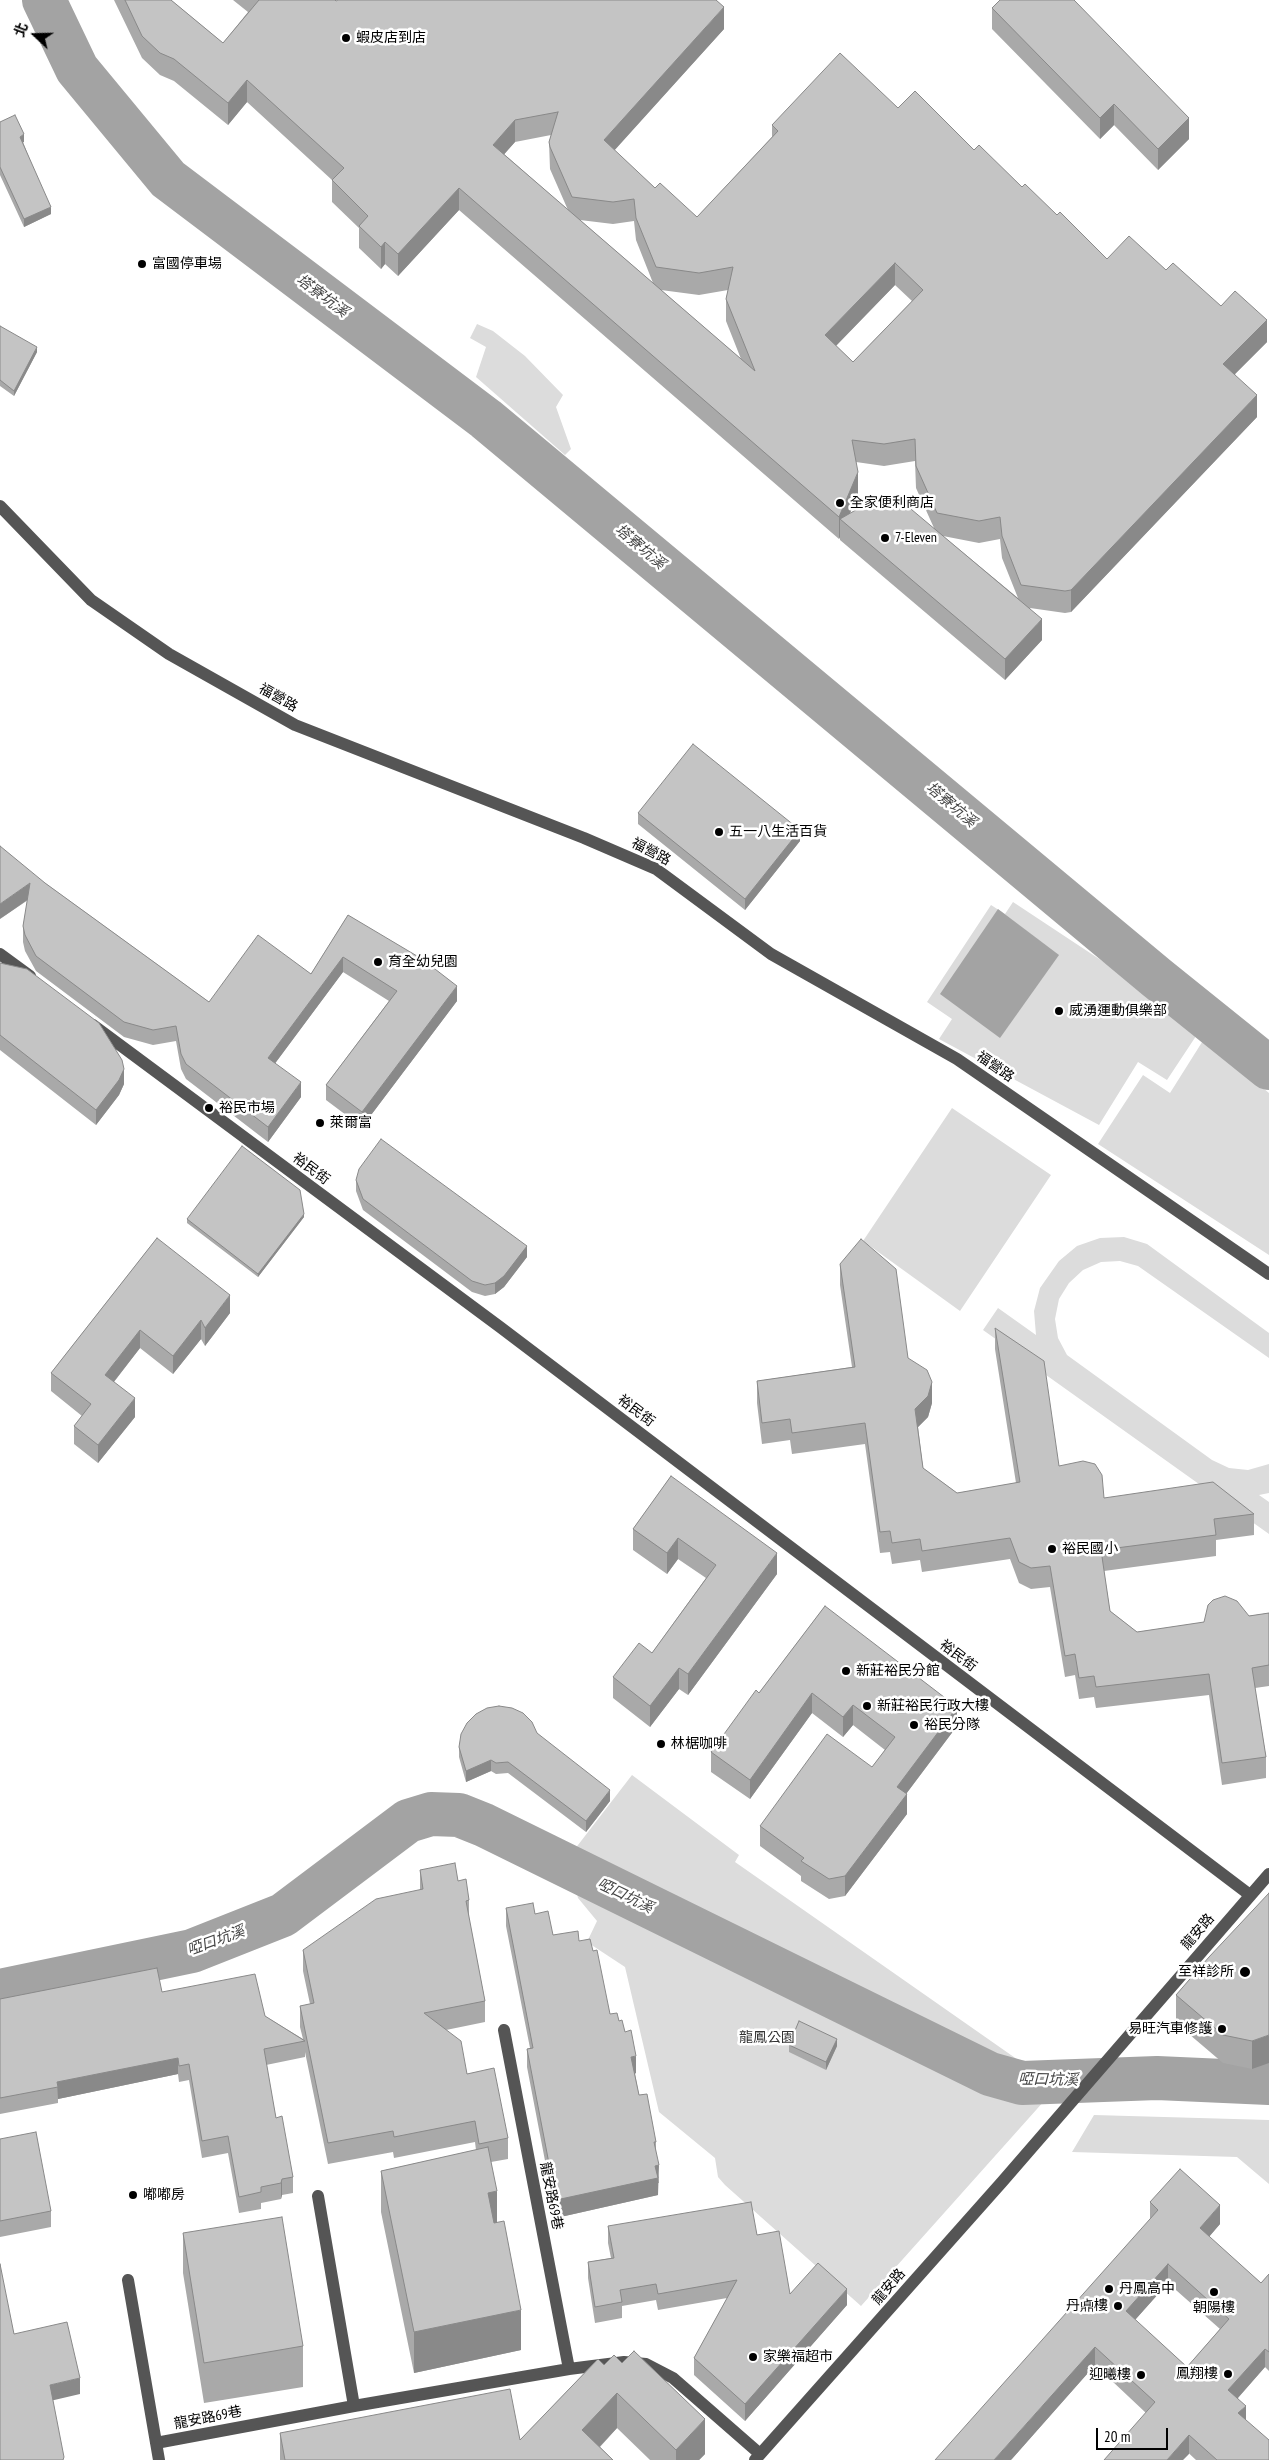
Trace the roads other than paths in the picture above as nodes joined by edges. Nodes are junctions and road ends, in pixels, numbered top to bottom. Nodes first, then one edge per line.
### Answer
1 (0, 506) edge
2 (0, 954) edge
3 (39, 984) edge
4 (86, 1019) edge
5 (1269, 1274) edge
6 (1269, 1874) edge
7 (1250, 1895) junction
8 (504, 2030) dead end
9 (318, 2196) dead end
10 (128, 2280) dead end
11 (569, 2369) junction
12 (354, 2406) junction
13 (156, 2443) junction
14 (758, 2457) edge
15 (159, 2460) edge

1 - 5 street, 福營路
2 - 3 street
4 - 7 street, 裕民街
6 - 7 street, 龍安路
7 - 14 street, 龍安路
8 - 11 street, 龍安路69巷
9 - 12 street
10 - 13 street
11 - 12 street, 龍安路69巷
11 - 14 street, 龍安路69巷
12 - 13 street, 龍安路69巷
13 - 15 street

